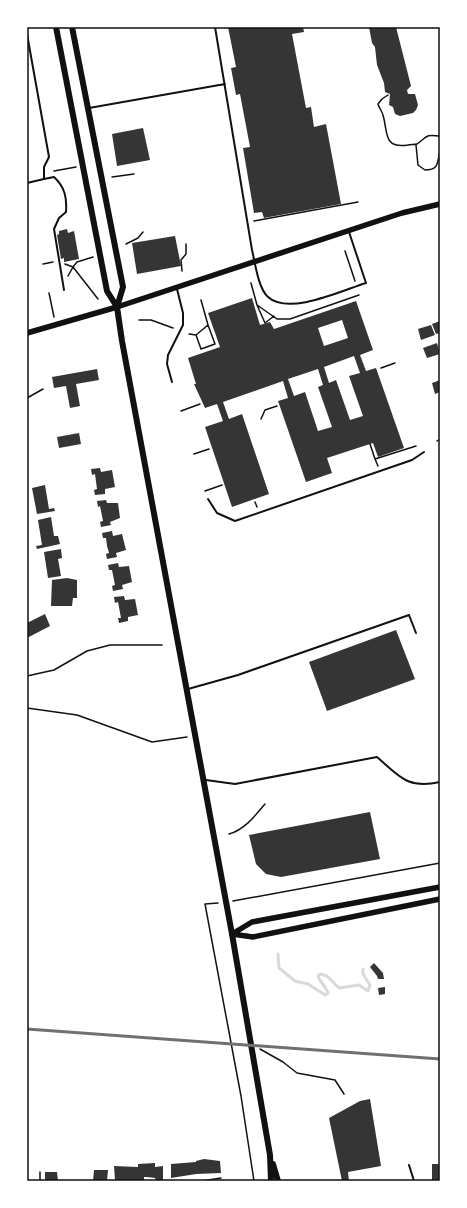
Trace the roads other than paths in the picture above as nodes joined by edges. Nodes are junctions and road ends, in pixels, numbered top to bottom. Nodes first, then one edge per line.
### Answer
1 (56, 27) edge
2 (72, 27) edge
3 (215, 27) edge
4 (27, 34) edge
5 (225, 84) junction
6 (88, 108) junction
7 (44, 179) junction
8 (27, 183) edge
9 (440, 204) edge
10 (349, 231) junction
11 (255, 262) junction
12 (177, 288) junction
13 (64, 290) dead end
14 (117, 307) junction
15 (27, 333) edge
16 (172, 382) dead end
17 (424, 452) dead end
18 (208, 499) dead end
19 (416, 633) dead end
20 (186, 689) junction
21 (203, 780) junction
22 (440, 782) edge
23 (440, 887) edge
24 (440, 899) edge
25 (232, 934) junction
26 (270, 1155) junction
27 (409, 1165) dead end
28 (271, 1181) edge
29 (278, 1181) edge
30 (414, 1181) edge

1 - 14 main road
2 - 6 main road
3 - 5 lane
4 - 7 lane
5 - 6 lane
5 - 11 lane
6 - 14 main road
7 - 8 lane
7 - 13 lane
9 - 10 street
10 - 11 street
10 - 11 lane
11 - 12 street
12 - 14 street
12 - 16 lane
14 - 15 street
14 - 20 main road
17 - 18 lane
19 - 20 lane
20 - 21 main road
21 - 22 lane
21 - 25 main road
23 - 25 street
24 - 25 street
25 - 26 main road
26 - 28 main road
26 - 29 main road
27 - 30 lane

